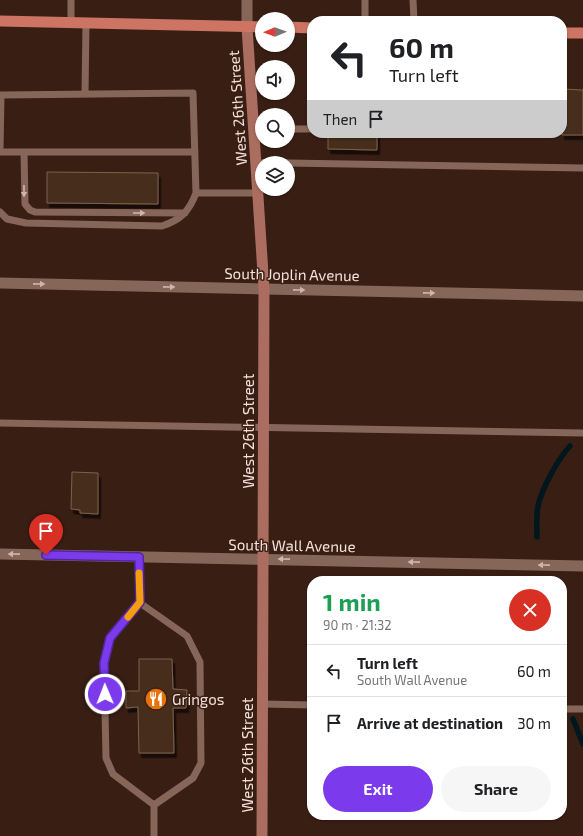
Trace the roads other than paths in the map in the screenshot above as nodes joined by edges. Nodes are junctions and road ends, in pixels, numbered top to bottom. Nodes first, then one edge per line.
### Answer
1 (70, 0) edge
2 (247, 0) edge
3 (365, 0) edge
4 (413, 0) edge
5 (365, 16) edge
6 (414, 16) edge
7 (0, 21) edge
8 (71, 22) junction
9 (86, 23) junction
10 (247, 26) junction
11 (255, 27) edge
12 (295, 27) edge
13 (307, 28) edge
14 (567, 33) edge
15 (583, 33) edge
16 (84, 94) junction
17 (256, 108) edge
18 (295, 129) edge
19 (307, 129) edge
20 (0, 151) edge
21 (24, 152) junction
22 (194, 152) junction
23 (295, 163) edge
24 (583, 168) edge
25 (196, 193) junction
26 (255, 193) edge
27 (258, 196) edge
28 (0, 212) edge
29 (185, 213) junction
30 (0, 283) edge
31 (264, 289) junction
32 (583, 296) edge
33 (0, 423) edge
34 (263, 427) junction
35 (583, 433) edge
36 (0, 554) edge
37 (139, 557) junction
38 (262, 559) junction
39 (583, 566) edge
40 (140, 602) junction
41 (262, 704) junction
42 (307, 705) edge
43 (567, 709) edge
44 (583, 710) edge
45 (154, 805) junction
46 (154, 836) edge
47 (262, 836) edge

1 - 8 lane
2 - 10 street
3 - 5 lane
4 - 6 lane
7 - 8 main road
8 - 9 main road
9 - 10 main road
9 - 16 lane
10 - 11 main road
10 - 17 main road, West 26th Street
12 - 13 main road
14 - 15 main road
16 - 20 lane
16 - 22 lane
18 - 19 lane
20 - 21 lane
21 - 22 lane
21 -> 29 lane
22 - 25 lane
23 - 24 lane
25 - 26 lane
25 - 29 lane
27 - 31 main road, West 26th Street
28 - 29 lane
30 -> 31 street, South Joplin Avenue
31 -> 32 street, South Joplin Avenue
31 - 34 main road, West 26th Street
33 - 34 lane
34 - 35 lane
34 - 38 main road, West 26th Street
37 -> 36 street, South Wall Avenue
37 - 38 street, South Wall Avenue
37 - 40 lane
39 -> 38 street, South Wall Avenue
38 - 41 main road, West 26th Street
40 - 45 lane
40 - 45 lane
41 - 42 lane
41 - 47 main road, West 26th Street
43 - 44 lane
45 - 46 lane

